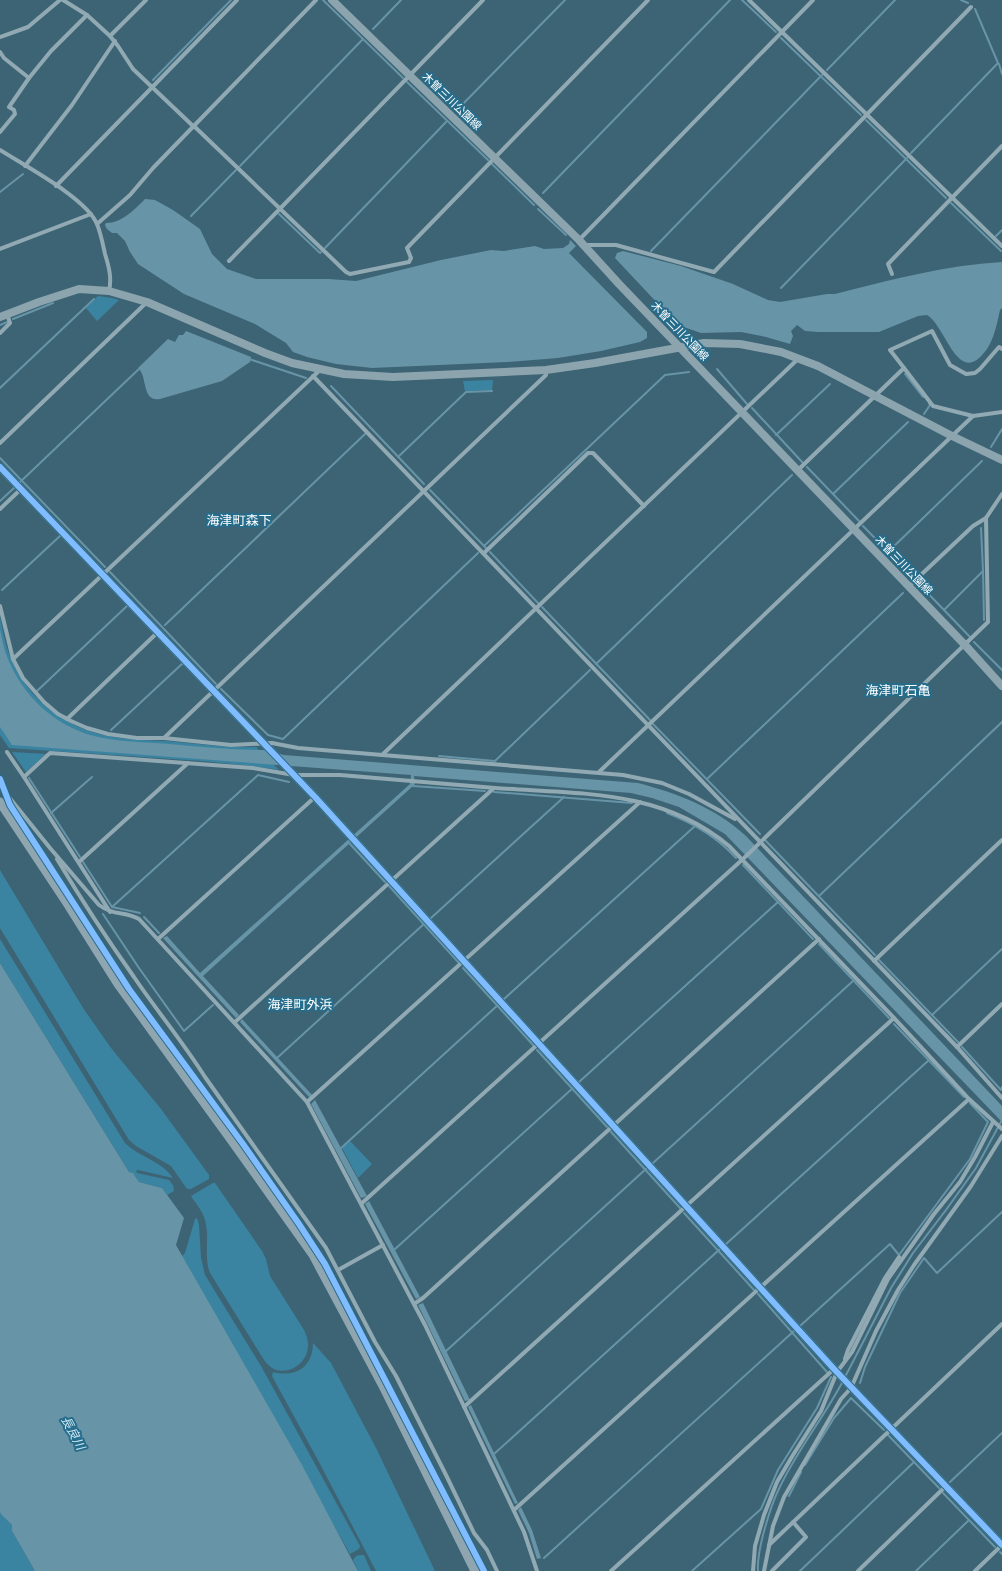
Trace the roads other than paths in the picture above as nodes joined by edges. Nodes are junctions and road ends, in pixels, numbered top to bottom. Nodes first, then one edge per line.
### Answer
1 (61, 0) edge
2 (146, 0) edge
3 (237, 0) edge
4 (316, 0) edge
5 (332, 0) edge
6 (483, 0) edge
7 (648, 0) edge
8 (749, 0) edge
9 (813, 0) edge
10 (971, 7) dead end
11 (87, 15) junction
12 (782, 32) junction
13 (110, 36) junction
14 (0, 37) edge
15 (115, 41) junction
16 (0, 52) edge
17 (410, 75) junction
18 (29, 78) junction
19 (152, 88) junction
20 (867, 115) junction
21 (193, 126) junction
22 (0, 132) edge
23 (1002, 146) edge
24 (0, 150) edge
25 (494, 158) junction
26 (25, 166) junction
27 (56, 186) junction
28 (952, 197) junction
29 (280, 209) junction
30 (91, 214) junction
31 (97, 224) junction
32 (581, 243) junction
33 (1002, 246) edge
34 (0, 249) edge
35 (229, 261) dead end
36 (892, 274) dead end
37 (109, 291) junction
38 (147, 302) junction
39 (4, 316) edge
40 (0, 333) edge
41 (680, 348) junction
42 (1002, 349) edge
43 (799, 358) junction
44 (904, 368) junction
45 (321, 369) junction
46 (546, 370) junction
47 (313, 376) junction
48 (876, 396) junction
49 (743, 412) junction
50 (1002, 412) edge
51 (973, 416) junction
52 (952, 436) junction
53 (0, 443) edge
54 (1002, 460) edge
55 (0, 467) edge
56 (798, 470) junction
57 (19, 487) junction
58 (424, 492) junction
59 (1002, 494) edge
60 (644, 506) junction
61 (0, 509) edge
62 (986, 518) junction
63 (854, 528) junction
64 (484, 553) junction
65 (103, 575) junction
66 (909, 586) junction
67 (0, 606) edge
68 (536, 609) junction
69 (158, 632) junction
70 (965, 644) junction
71 (13, 659) junction
72 (1002, 685) edge
73 (214, 690) junction
74 (67, 719) junction
75 (648, 725) junction
76 (164, 738) junction
77 (265, 744) junction
78 (7, 752) dead end
79 (382, 755) junction
80 (188, 763) junction
81 (599, 772) junction
82 (293, 773) junction
83 (24, 777) junction
84 (0, 786) edge
85 (494, 788) junction
86 (315, 796) junction
87 (0, 802) edge
88 (640, 802) junction
89 (739, 822) junction
90 (1002, 840) edge
91 (758, 842) junction
92 (50, 848) junction
93 (743, 858) junction
94 (79, 862) junction
95 (391, 881) junction
96 (111, 912) junction
97 (158, 939) junction
98 (819, 939) junction
99 (874, 961) junction
100 (465, 962) junction
101 (1002, 1004) edge
102 (894, 1018) junction
103 (235, 1022) junction
104 (539, 1043) junction
105 (957, 1047) junction
106 (1002, 1098) edge
107 (969, 1099) junction
108 (307, 1102) junction
109 (994, 1123) junction
110 (613, 1126) junction
111 (1002, 1129) edge
112 (1002, 1136) edge
113 (362, 1203) junction
114 (686, 1206) junction
115 (383, 1244) junction
116 (899, 1257) dead end
117 (338, 1270) junction
118 (760, 1288) junction
119 (414, 1304) junction
120 (1002, 1324) edge
121 (844, 1363) junction
122 (836, 1372) junction
123 (851, 1387) junction
124 (464, 1407) junction
125 (892, 1430) junction
126 (946, 1486) junction
127 (514, 1510) junction
128 (793, 1522) junction
129 (460, 1540) junction
130 (769, 1545) junction
131 (1002, 1545) edge
132 (764, 1570) edge
133 (475, 1571) edge
134 (480, 1571) edge
135 (497, 1571) edge
136 (537, 1571) edge
137 (611, 1571) edge
138 (753, 1571) edge
139 (773, 1571) edge
140 (858, 1571) edge
141 (975, 1571) edge

1 - 11 street
1 - 14 street
2 - 13 street
3 - 19 street
4 - 21 street
5 - 17 street, 木曽三川公園線
6 - 17 street
7 - 25 street
8 - 12 street
9 - 12 street
10 - 20 street
11 - 13 street
11 - 18 street
12 - 20 street
12 - 32 street
13 - 15 street
15 - 19 street
15 - 26 street
16 - 18 street
17 - 25 street, 木曽三川公園線
17 - 29 street
18 - 22 street
19 - 21 street
19 - 27 street
20 - 28 street
20 - 32 street
21 - 29 street
21 - 31 street
23 - 28 street
24 - 26 street
25 - 29 street
25 - 32 street, 木曽三川公園線
26 - 27 street
27 - 30 street
28 - 33 street
28 - 36 street
29 - 35 street
30 - 31 street
30 - 34 street
31 - 37 street
32 - 41 street, 木曽三川公園線
37 - 38 street
37 - 39 street
38 - 45 street
38 - 53 street
39 - 40 street
41 - 43 street
41 - 46 street
41 - 49 street, 木曽三川公園線
42 - 44 street
43 - 48 street
43 - 49 street
44 - 48 street
44 - 51 street
45 - 46 street
45 - 47 street
46 - 58 street
47 - 58 street
47 - 65 street
48 - 52 street
48 - 56 street
49 - 56 street, 木曽三川公園線
49 - 60 street
50 - 51 street
51 - 52 street
52 - 54 street
52 - 63 street
55 - 57 street
56 - 63 street, 木曽三川公園線
57 - 61 street
57 - 65 street
58 - 64 street
58 - 73 street
59 - 62 street
60 - 64 street
60 - 68 street
62 - 66 street
62 - 70 street
63 - 66 street, 木曽三川公園線
63 - 75 street
64 - 68 street
65 - 69 street
65 - 71 street
66 - 70 street, 木曽三川公園線
67 - 71 street
68 - 75 street
68 - 79 street
69 - 73 street
69 - 74 street
70 - 72 street, 木曽三川公園線
70 - 91 street
71 - 74 street
73 - 76 street
73 - 77 street
74 - 76 street
75 - 81 street
75 - 89 street
76 - 77 street
77 - 79 street
77 - 82 street
78 - 83 street
79 - 81 street
80 - 82 street
80 - 83 street
80 - 94 street
81 - 89 street
82 - 85 street
82 - 86 street
83 - 94 street
84 - 92 street
85 - 88 street
85 - 95 street
86 - 95 street
86 - 97 street
87 - 129 main road
88 - 93 street
88 - 100 street
89 - 91 street
90 - 99 street
91 - 93 street
91 - 99 street
92 - 96 street
92 - 117 street
93 - 98 street
93 - 104 street
94 - 96 street
95 - 100 street
95 - 103 street
96 - 97 street
97 - 103 street
98 - 102 street
98 - 110 street
99 - 105 street
100 - 104 street
100 - 108 street
101 - 105 street
102 - 107 street
102 - 114 street
103 - 108 street
104 - 110 street
104 - 113 street
105 - 106 street
107 - 109 street
107 - 118 street
108 - 113 street
109 - 111 street
109 - 121 street
110 - 114 street
110 - 119 street
112 - 123 street
113 - 115 street
114 - 118 street
114 - 124 street
115 - 117 street
115 - 119 street
116 - 121 street
117 - 135 street
118 - 122 street
118 - 127 street
119 - 124 street
120 - 125 street
121 - 122 street
122 - 123 street
122 - 137 street
122 - 138 street
123 - 125 street
123 - 130 street
124 - 127 street
125 - 126 street
125 - 128 street
126 - 131 street
126 - 140 street
127 - 136 street
128 - 130 street
128 - 139 street
129 - 133 main road
129 - 134 street
130 - 132 street
131 - 141 street
132 - 139 street

